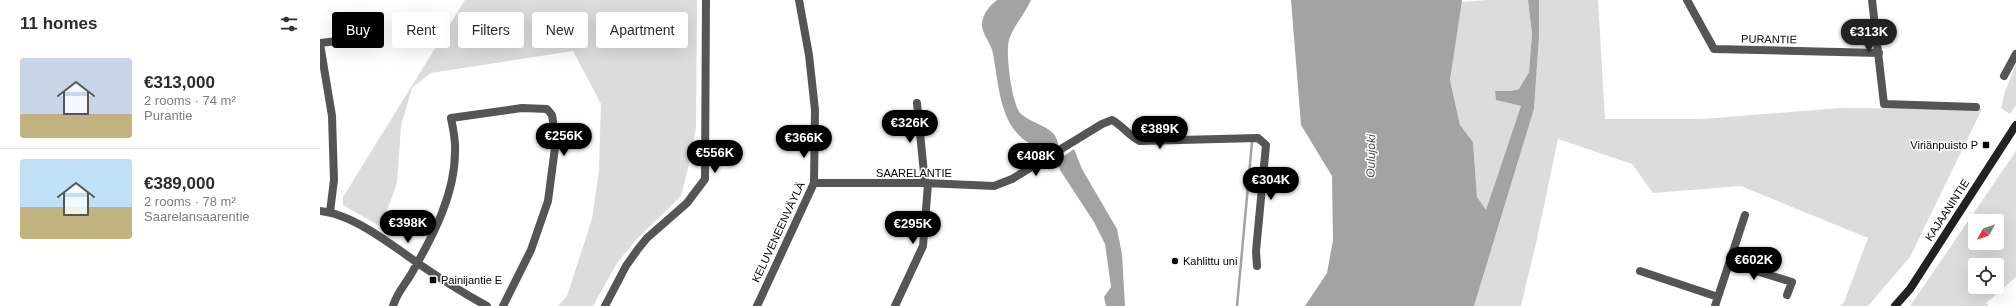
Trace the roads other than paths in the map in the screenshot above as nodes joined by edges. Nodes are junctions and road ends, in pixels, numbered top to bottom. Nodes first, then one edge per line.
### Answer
1 (706, 0) edge
2 (799, 0) edge
3 (1687, 0) edge
4 (1872, 0) edge
5 (332, 42) edge
6 (320, 43) edge
7 (1879, 53) junction
8 (2016, 54) edge
9 (2004, 76) dead end
10 (917, 103) dead end
11 (1976, 107) dead end
12 (2016, 125) edge
13 (814, 183) junction
14 (927, 183) junction
15 (320, 211) edge
16 (330, 212) junction
17 (1745, 215) dead end
18 (1730, 262) junction
19 (418, 263) junction
20 (1257, 266) dead end
21 (1640, 271) dead end
22 (1787, 295) dead end
23 (1718, 297) junction
24 (392, 306) edge
25 (487, 306) edge
26 (503, 306) edge
27 (605, 306) edge
28 (757, 306) edge
29 (895, 306) edge
30 (1715, 306) edge
31 (1895, 306) edge

1 - 27 street
2 - 13 street, KELUVENEENVÄYLÄ
3 - 7 street, PURANTIE
4 - 7 street
5 - 6 street
6 - 16 street
7 - 11 street
8 - 9 street
10 - 14 street
12 - 31 main road, KAJAANINTIE
13 - 14 street, SAARELANTIE
13 - 28 street, KELUVENEENVÄYLÄ
14 - 20 street, SAARELANTIE
14 - 29 street
15 - 16 street
16 - 19 street
17 - 18 street
18 - 22 street
18 - 23 street
19 - 24 street
19 - 25 street
19 - 26 street
21 - 23 street
23 - 30 street

